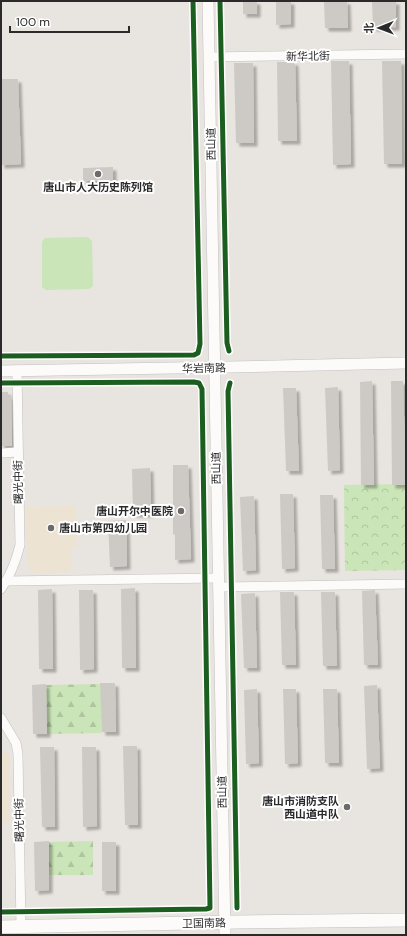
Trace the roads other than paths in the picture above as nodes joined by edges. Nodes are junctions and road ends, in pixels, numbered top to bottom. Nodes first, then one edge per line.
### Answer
1 (208, 1) edge
2 (406, 54) edge
3 (209, 57) junction
4 (406, 363) edge
5 (215, 367) junction
6 (1, 370) edge
7 (17, 370) junction
8 (1, 452) edge
9 (18, 452) junction
10 (218, 583) junction
11 (406, 584) edge
12 (4, 585) edge
13 (1, 718) edge
14 (406, 920) edge
15 (21, 927) junction
16 (224, 929) edge
17 (5, 931) edge

1 - 3 street, 西山道
2 - 3 street, 新华北街
3 - 5 street, 西山道
4 - 5 street, 华岩南路
5 - 7 street, 华岩南路
5 - 10 street, 西山道
6 - 7 street, 华岩南路
7 - 9 street, 曙光中街
8 - 9 street
9 - 12 street, 曙光中街
10 - 11 street
10 - 12 street
10 - 16 street, 西山道
13 - 15 street, 曙光中街
14 - 16 main road, 卫国南路
15 - 16 main road, 卫国南路
15 - 17 main road, 卫国南路

